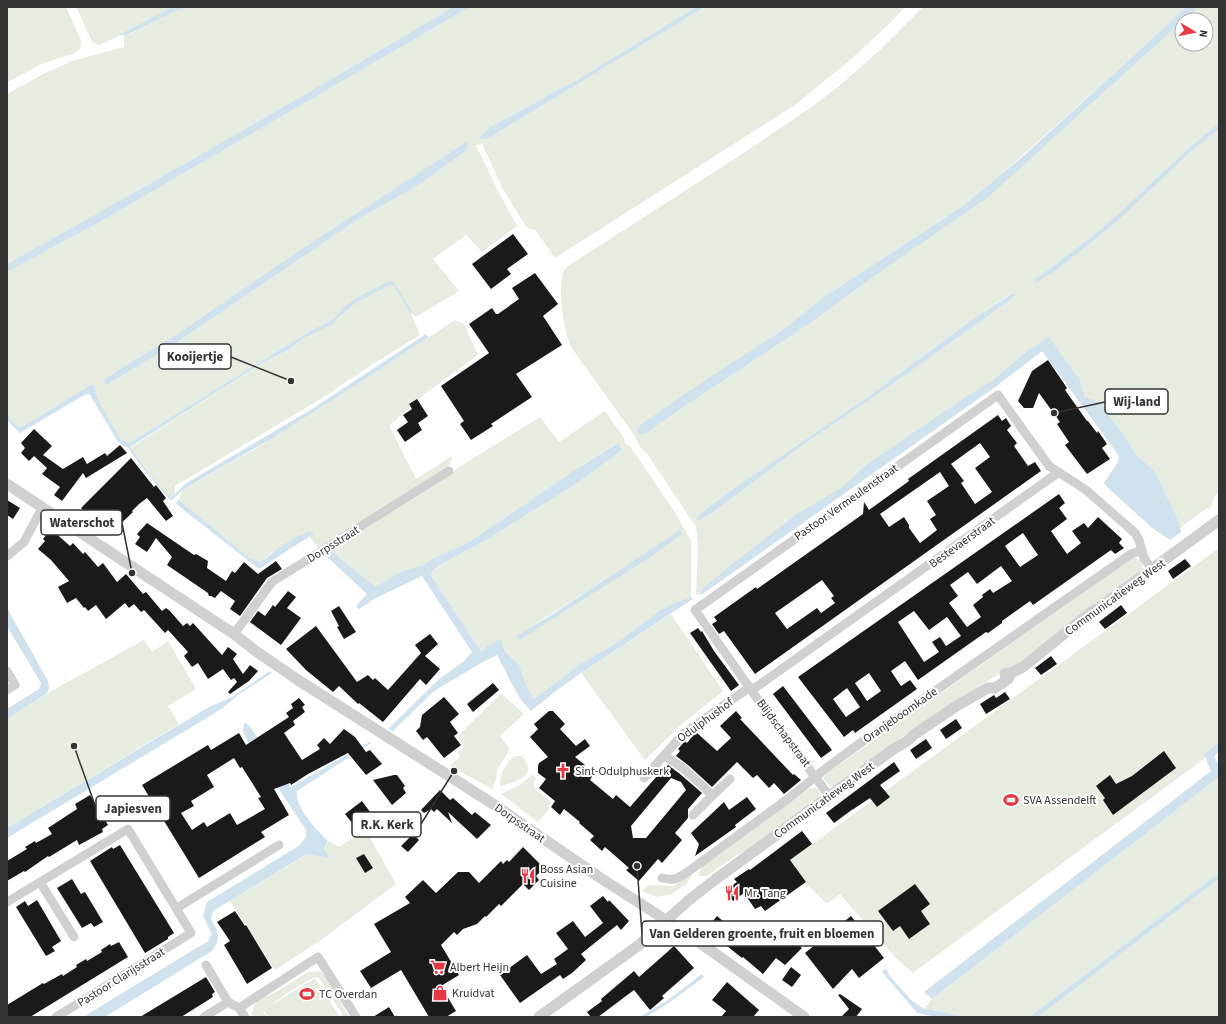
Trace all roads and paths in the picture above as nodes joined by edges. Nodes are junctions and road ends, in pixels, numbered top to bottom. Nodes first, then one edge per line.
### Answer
1 (449, 471) dead end
2 (1059, 472) junction
3 (7, 484) edge
4 (42, 508) junction
5 (1219, 520) edge
6 (1142, 550) junction
7 (7, 556) edge
8 (1152, 570) junction
9 (234, 634) junction
10 (7, 671) edge
11 (751, 689) junction
12 (7, 690) edge
13 (664, 755) junction
14 (815, 776) junction
15 (644, 778) dead end
16 (730, 779) dead end
17 (712, 796) junction
18 (830, 797) junction
19 (693, 815) dead end
20 (279, 845) dead end
21 (662, 878) dead end
22 (40, 882) junction
23 (7, 902) edge
24 (177, 908) junction
25 (666, 921) junction
26 (74, 937) dead end
27 (206, 965) dead end
28 (228, 1002) junction
29 (239, 1008) junction
30 (56, 1017) edge
31 (204, 1017) edge
32 (245, 1017) edge
33 (356, 1017) edge
34 (539, 1017) edge
35 (804, 1017) edge

1 - 9 street, Dorpsstraat
2 - 6 street
2 - 11 street, Bestevaerstraat
2 - 11 street, Pastoor Vermeulenstraat
3 - 4 street, Dorpsstraat
4 - 7 street
4 - 9 street, Dorpsstraat
5 - 8 street, Communicatieweg West
6 - 8 street
6 - 14 street, Oranjeboomkade
8 - 18 street, Communicatieweg West
9 - 25 street, Dorpsstraat
10 - 12 street
11 - 13 street, Odulphushof
11 - 14 street, Blijdschapstraat
13 - 15 street, Odulphushof
13 - 17 street
14 - 18 street, Blijdschapstraat
14 - 21 street, Oranjeboomkade
16 - 17 street
17 - 19 street
18 - 25 street, Communicatieweg West
20 - 24 street
22 - 23 street
22 - 24 street
22 - 26 street
24 - 30 street, Pastoor Clarijsstraat
25 - 34 street, Communicatieweg West
25 - 35 street, Dorpsstraat
27 - 28 street
28 - 29 street
28 - 31 street
29 - 32 street
29 - 33 street

